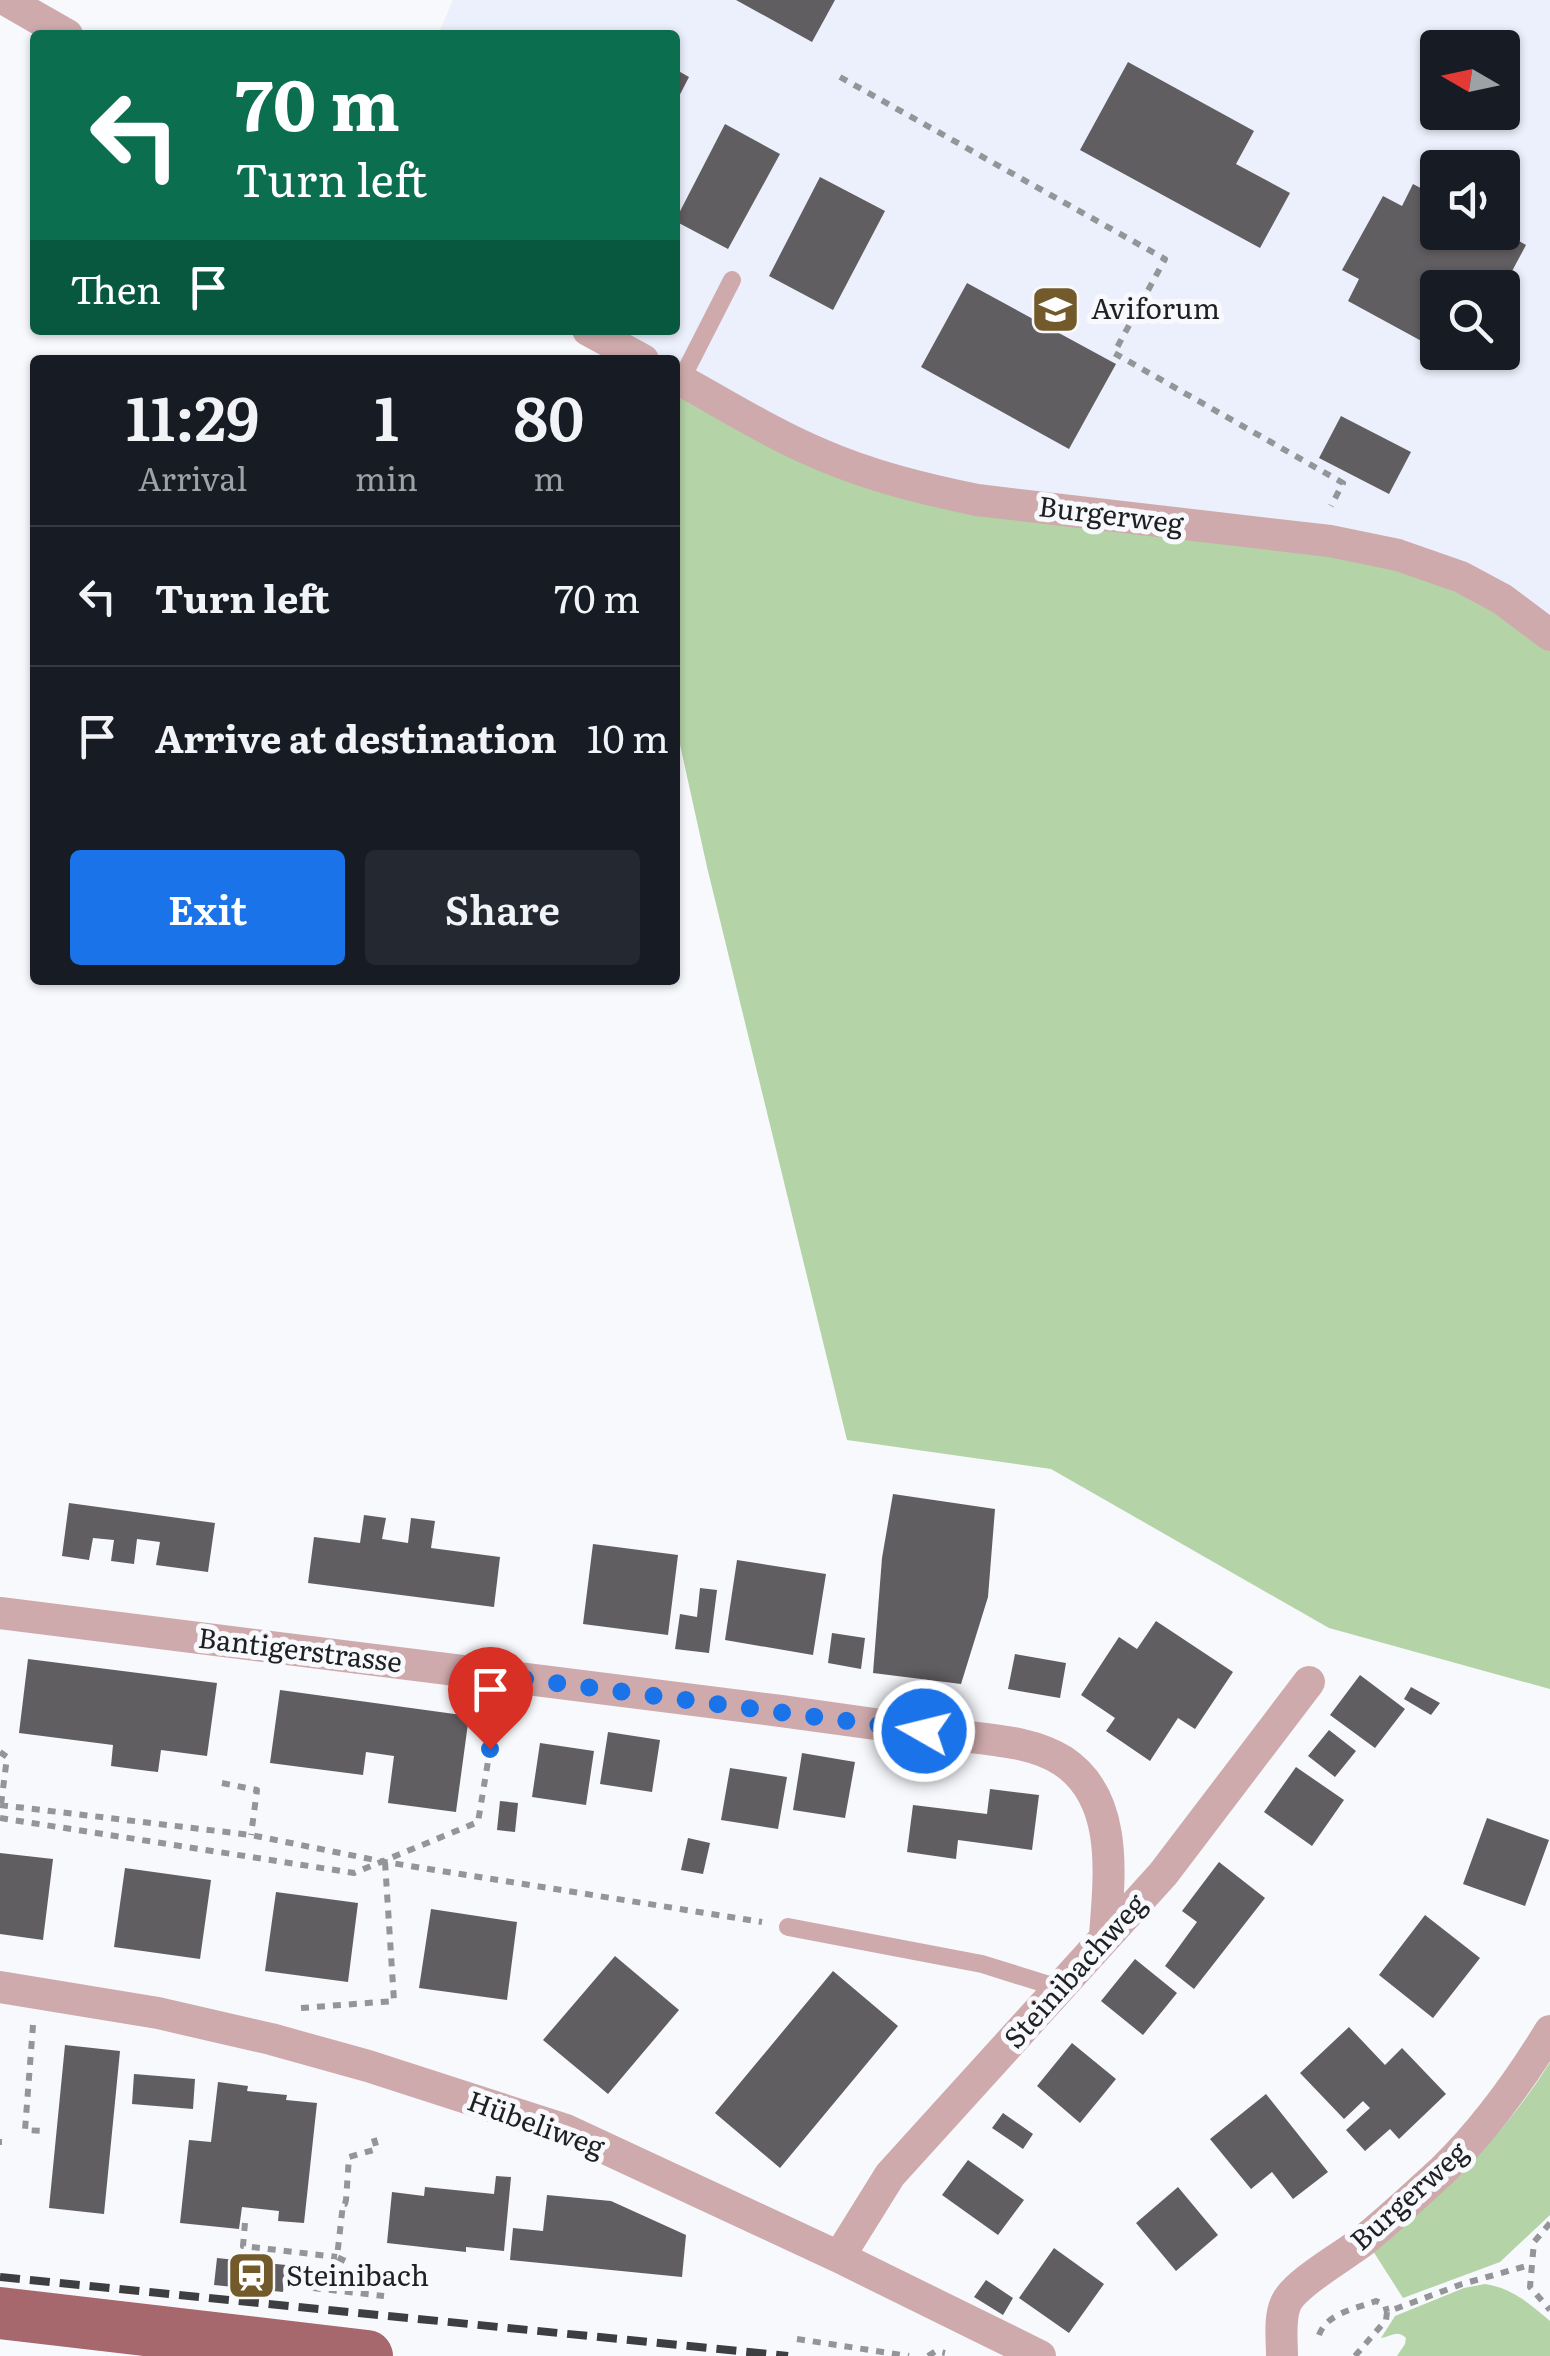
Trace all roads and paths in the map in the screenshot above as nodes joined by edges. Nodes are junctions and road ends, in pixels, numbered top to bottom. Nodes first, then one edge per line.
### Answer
1 (6, 0) edge
2 (59, 30) edge
3 (840, 76) dead end
4 (732, 280) dead end
5 (597, 335) edge
6 (634, 355) edge
7 (680, 375) edge
8 (680, 380) edge
9 (1328, 511) dead end
10 (1550, 635) edge
11 (0, 1613) edge
12 (502, 1676) junction
13 (1308, 1682) dead end
14 (0, 1752) edge
15 (222, 1783) dead end
16 (0, 1805) edge
17 (0, 1818) edge
18 (252, 1834) junction
19 (384, 1862) junction
20 (788, 1926) joint
21 (1104, 1936) junction
22 (0, 1987) edge
23 (1059, 1988) junction
24 (36, 1992) junction
25 (1550, 2031) edge
26 (271, 2039) junction
27 (44, 2130) dead end
28 (372, 2132) dead end
29 (1550, 2222) edge
30 (245, 2223) dead end
31 (839, 2257) junction
32 (1530, 2265) junction
33 (313, 2288) dead end
34 (384, 2296) dead end
35 (1550, 2310) edge
36 (1388, 2312) junction
37 (0, 2313) edge
38 (797, 2339) dead end
39 (1317, 2345) dead end
40 (367, 2356) edge
41 (909, 2356) edge
42 (928, 2356) edge
43 (958, 2356) edge
44 (1040, 2356) edge
45 (1282, 2356) edge
46 (1355, 2356) edge

1 - 2 street
3 - 9 path
4 - 7 lane
5 - 6 street
8 - 10 street, Burgerweg
11 - 12 street, Bantigerstrasse
12 - 19 path
12 - 21 street, Bantigerstrasse
13 - 21 street, Steinibachweg
14 - 16 path
15 - 18 path
16 - 18 path
17 - 19 path
18 - 19 path
19 - 20 path
19 - 26 path
20 - 23 lane
21 - 23 street, Steinibachweg
22 - 24 street, Hübeliweg
23 - 31 street, Steinibachweg
24 - 26 street, Hübeliweg
24 - 27 path
25 - 45 street, Burgerweg
26 - 31 street, Hübeliweg
28 - 30 path
29 - 32 path
31 - 44 street, Hübeliweg
32 - 35 path
32 - 36 path
33 - 34 path
36 - 39 path
36 - 46 path
37 - 40 main road
38 - 41 path
42 - 43 path

